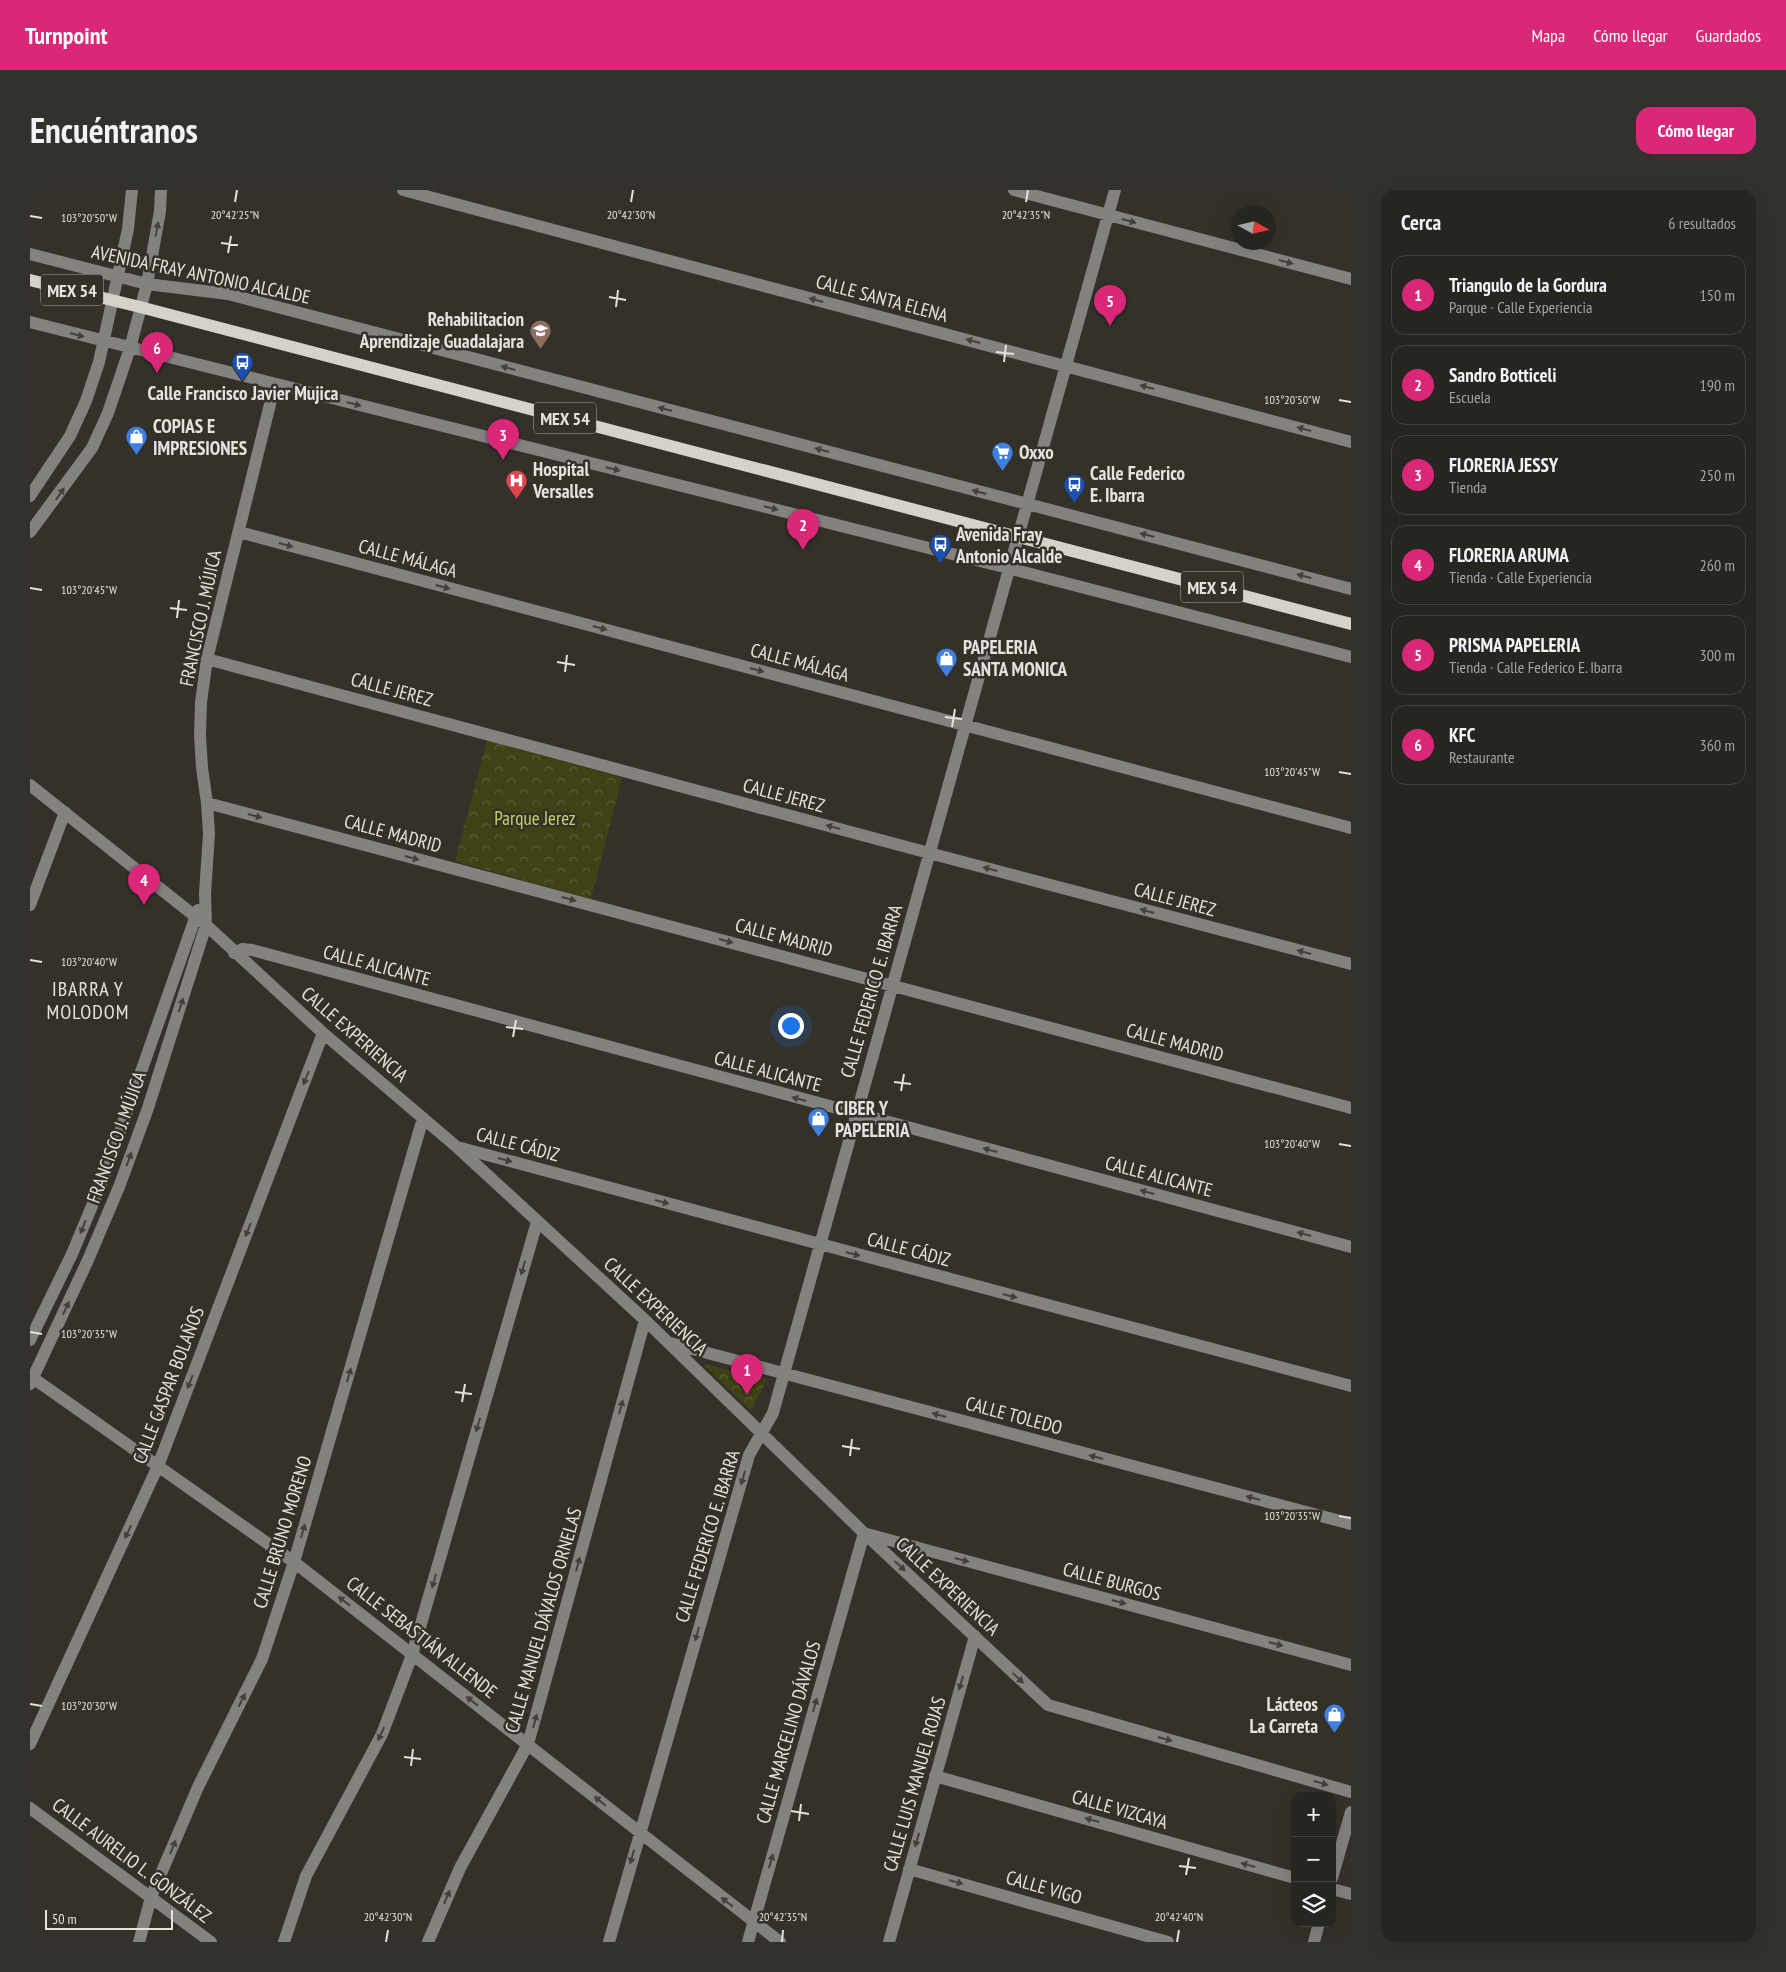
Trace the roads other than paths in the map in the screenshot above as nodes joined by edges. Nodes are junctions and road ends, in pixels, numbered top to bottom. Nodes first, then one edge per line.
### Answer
1 (132, 190) edge
2 (161, 190) edge
3 (403, 190) edge
4 (1014, 190) edge
5 (1115, 190) edge
6 (1108, 215) junction
7 (30, 254) edge
8 (117, 277) junction
9 (1351, 279) edge
10 (30, 280) edge
11 (147, 284) junction
12 (113, 300) junction
13 (140, 307) junction
14 (30, 322) edge
15 (104, 342) junction
16 (130, 348) junction
17 (1065, 366) junction
18 (276, 384) junction
19 (1351, 442) edge
20 (30, 496) edge
21 (1026, 504) junction
22 (30, 532) edge
23 (239, 532) junction
24 (1017, 536) junction
25 (1008, 568) junction
26 (1351, 589) edge
27 (1351, 624) edge
28 (1351, 657) edge
29 (207, 659) junction
30 (965, 725) junction
31 (30, 785) edge
32 (208, 803) junction
33 (65, 812) junction
34 (1351, 828) edge
35 (929, 853) junction
36 (205, 894) junction
37 (30, 905) edge
38 (194, 917) junction
39 (206, 926) junction
40 (234, 952) junction
41 (1351, 964) edge
42 (892, 986) junction
43 (323, 1032) junction
44 (1351, 1108) edge
45 (856, 1114) junction
46 (423, 1118) junction
47 (458, 1148) junction
48 (537, 1222) junction
49 (820, 1245) junction
50 (1351, 1247) edge
51 (645, 1320) junction
52 (30, 1340) edge
53 (668, 1343) junction
54 (784, 1374) junction
55 (31, 1380) edge
56 (1351, 1386) edge
57 (761, 1433) junction
58 (158, 1466) junction
59 (1351, 1524) edge
60 (864, 1533) junction
61 (294, 1562) junction
62 (974, 1636) junction
63 (412, 1655) junction
64 (1351, 1665) edge
65 (30, 1744) edge
66 (528, 1744) junction
67 (935, 1776) junction
68 (1351, 1792) edge
69 (30, 1808) edge
70 (1351, 1812) edge
71 (639, 1832) junction
72 (1336, 1864) edge
73 (910, 1869) junction
74 (1291, 1877) edge
75 (1336, 1890) edge
76 (1351, 1894) edge
77 (151, 1897) junction
78 (754, 1922) junction
79 (1318, 1927) edge
80 (139, 1942) edge
81 (211, 1942) edge
82 (284, 1942) edge
83 (428, 1942) edge
84 (609, 1942) edge
85 (748, 1942) edge
86 (780, 1942) edge
87 (889, 1942) edge
88 (1168, 1942) edge
89 (1314, 1942) edge

1 - 8 street
11 -> 2 street
17 -> 3 street, CALLE SANTA ELENA
4 - 6 street
5 - 6 street, CALLE FEDERICO E. IBARRA
6 -> 9 street
6 - 17 street, CALLE FEDERICO E. IBARRA
7 - 8 street, AVENIDA FRAY ANTONIO ALCALDE
8 - 11 street, AVENIDA FRAY ANTONIO ALCALDE
8 - 12 street
10 - 12 main road, MEX 54
11 - 13 street
21 -> 11 street, AVENIDA FRAY ANTONIO ALCALDE
12 - 13 main road, MEX 54
12 - 15 street
13 - 16 street
13 - 24 main road, MEX 54
14 -> 15 street
15 - 16 street
15 - 20 street
16 - 18 street
22 -> 16 street
19 -> 17 street, CALLE SANTA ELENA
17 - 21 street, CALLE FEDERICO E. IBARRA
18 - 23 street, FRANCISCO J. MÚJICA
18 -> 25 street
21 - 24 street, CALLE FEDERICO E. IBARRA
26 -> 21 street, AVENIDA FRAY ANTONIO ALCALDE
23 - 29 street, FRANCISCO J. MÚJICA
23 -> 30 street, CALLE MÁLAGA
24 - 25 street, CALLE FEDERICO E. IBARRA
24 - 27 main road, MEX 54
25 - 28 street
25 - 30 street, CALLE FEDERICO E. IBARRA
29 - 32 street, FRANCISCO J. MÚJICA
35 -> 29 street, CALLE JEREZ
30 - 34 street, CALLE MÁLAGA
30 - 35 street, CALLE FEDERICO E. IBARRA
31 - 33 street, CALLE EXPERIENCIA
32 - 36 street, FRANCISCO J. MÚJICA
32 -> 42 street, CALLE MADRID
33 - 37 street
33 - 38 street, CALLE EXPERIENCIA
41 -> 35 street, CALLE JEREZ
35 - 42 street, CALLE FEDERICO E. IBARRA
36 - 38 street, FRANCISCO J. MÚJICA
36 - 39 street, FRANCISCO J. MÚJICA
38 - 39 street, CALLE EXPERIENCIA
38 -> 52 street, FRANCISCO J. MÚJICA
39 - 40 street, CALLE EXPERIENCIA
55 -> 39 street, FRANCISCO J. MÚJICA
40 - 43 street, CALLE EXPERIENCIA
45 -> 40 street, CALLE ALICANTE
42 - 44 street, CALLE MADRID
42 - 45 street, CALLE FEDERICO E. IBARRA
43 - 46 street, CALLE EXPERIENCIA
43 -> 58 street, CALLE GASPAR BOLAÑOS
45 - 49 street, CALLE FEDERICO E. IBARRA
50 -> 45 street, CALLE ALICANTE
46 - 47 street, CALLE EXPERIENCIA
61 -> 46 street, CALLE BRUNO MORENO
47 - 48 street, CALLE EXPERIENCIA
47 -> 49 street, CALLE CÁDIZ
48 - 51 street, CALLE EXPERIENCIA
48 -> 63 street
49 - 54 street, CALLE FEDERICO E. IBARRA
49 -> 56 street, CALLE CÁDIZ
51 - 53 street, CALLE EXPERIENCIA
66 -> 51 street, CALLE MANUEL DÁVALOS ORNELAS
53 - 54 street, CALLE TOLEDO
53 - 57 street, CALLE EXPERIENCIA
54 - 57 street, CALLE FEDERICO E. IBARRA
59 -> 54 street, CALLE TOLEDO
55 - 58 street, CALLE SEBASTIÁN ALLENDE
57 - 60 street, CALLE EXPERIENCIA
57 -> 71 street, CALLE FEDERICO E. IBARRA
58 - 61 street, CALLE SEBASTIÁN ALLENDE
58 -> 65 street, CALLE GASPAR BOLAÑOS
60 -> 62 street, CALLE EXPERIENCIA
60 -> 64 street, CALLE BURGOS
78 -> 60 street, CALLE MARCELINO DÁVALOS
63 -> 61 street, CALLE SEBASTIÁN ALLENDE
77 -> 61 street, CALLE BRUNO MORENO
62 -> 67 street, CALLE LUIS MANUEL ROJAS
62 -> 68 street, CALLE EXPERIENCIA
66 -> 63 street, CALLE SEBASTIÁN ALLENDE
63 -> 82 street
71 -> 66 street, CALLE SEBASTIÁN ALLENDE
83 -> 66 street, CALLE MANUEL DÁVALOS ORNELAS
67 -> 73 street, CALLE LUIS MANUEL ROJAS
74 -> 67 street, CALLE VIZCAYA
69 - 77 street, CALLE AURELIO L. GONZÁLEZ
70 - 72 street
78 -> 71 street, CALLE SEBASTIÁN ALLENDE
71 -> 84 street, CALLE FEDERICO E. IBARRA
73 - 87 street, CALLE LUIS MANUEL ROJAS
73 -> 88 street, CALLE VIGO
75 - 76 street
77 - 80 street, CALLE BRUNO MORENO
77 - 81 street, CALLE AURELIO L. GONZÁLEZ
78 - 85 street, CALLE MARCELINO DÁVALOS
78 - 86 street, CALLE SEBASTIÁN ALLENDE
79 - 89 street

